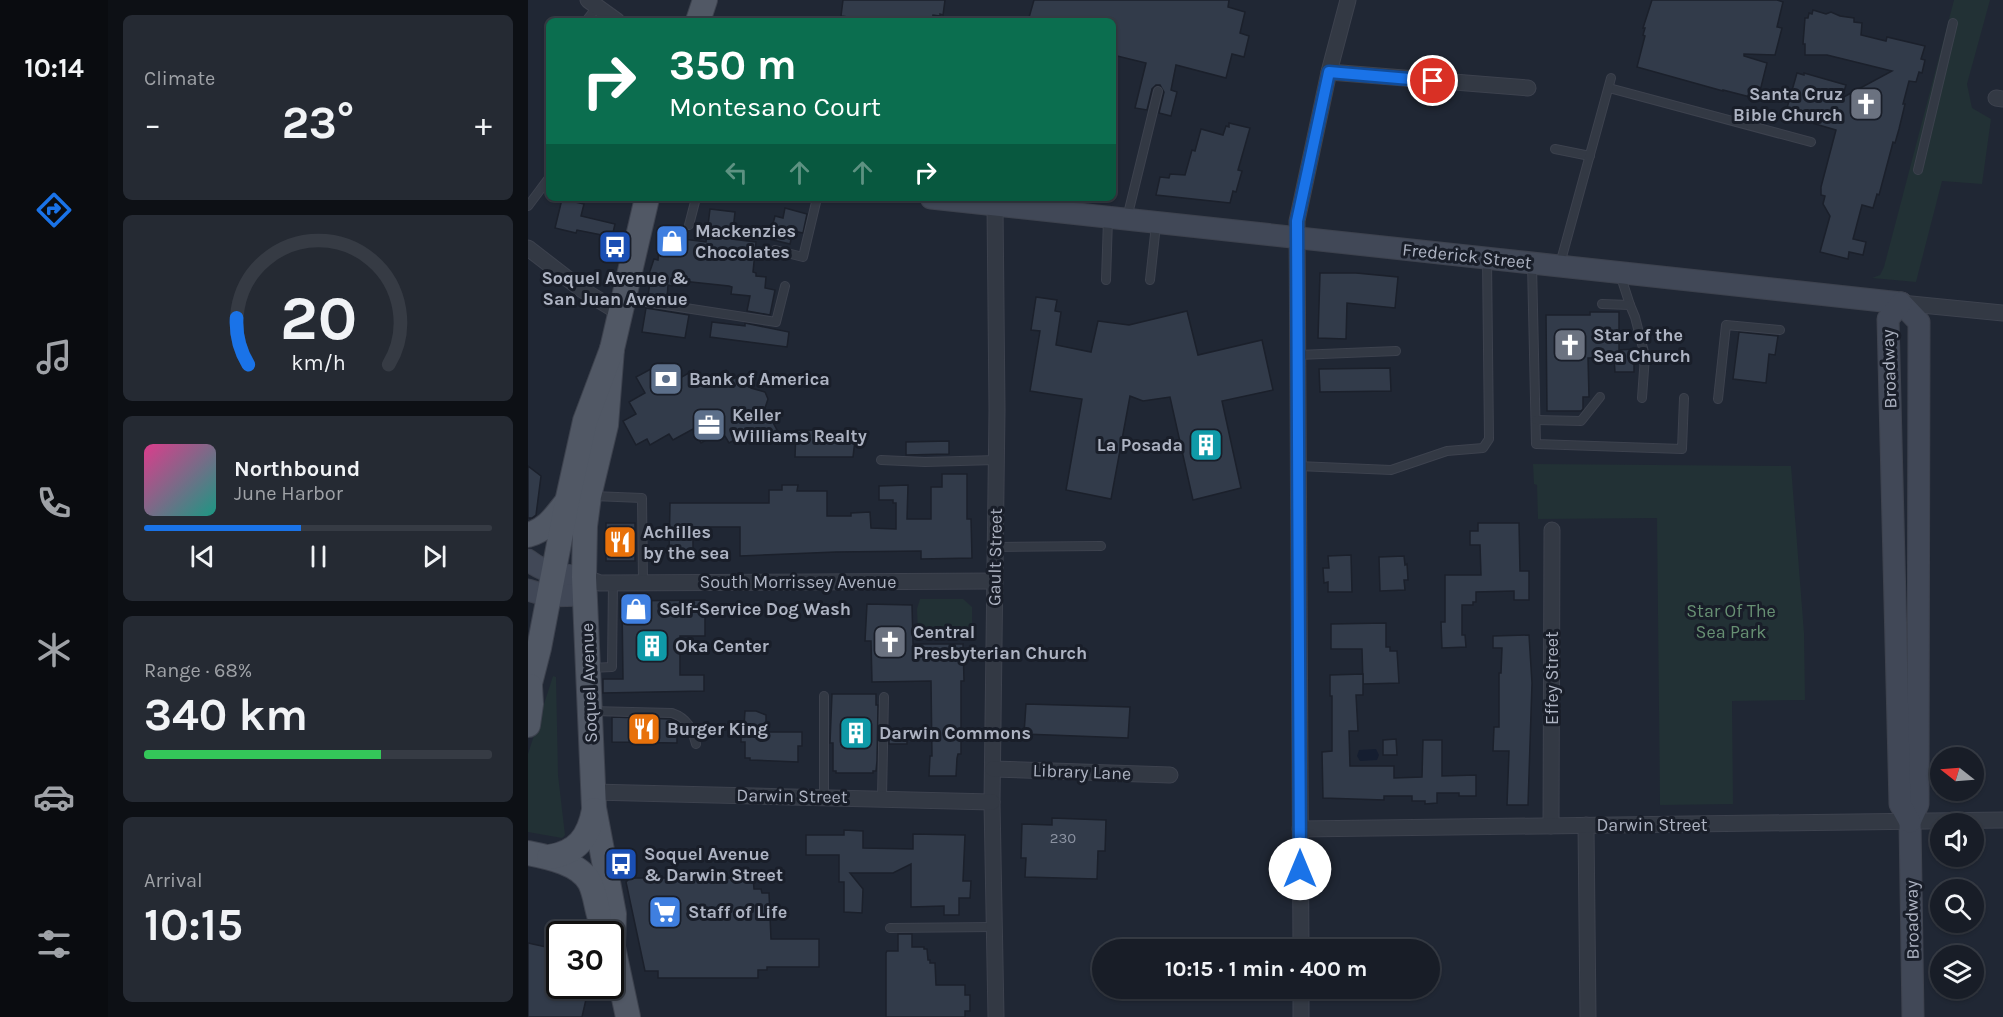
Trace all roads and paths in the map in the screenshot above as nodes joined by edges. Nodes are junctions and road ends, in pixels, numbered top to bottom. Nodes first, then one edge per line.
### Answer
1 (705, 0) edge
2 (1348, 0) edge
3 (592, 3) edge
4 (587, 18) edge
5 (613, 18) edge
6 (701, 18) edge
7 (1953, 23) dead end
8 (1329, 72) junction
9 (1611, 78) dead end
10 (1528, 88) dead end
11 (1609, 88) junction
12 (1158, 91) dead end
13 (1811, 141) dead end
14 (1555, 149) dead end
15 (1590, 156) junction
16 (1918, 170) dead end
17 (546, 182) edge
18 (646, 201) edge
19 (695, 201) edge
20 (817, 201) edge
21 (958, 201) edge
22 (995, 205) junction
23 (528, 206) edge
24 (1117, 218) junction
25 (1156, 222) junction
26 (689, 225) dead end
27 (1297, 237) junction
28 (528, 248) edge
29 (775, 250) dead end
30 (1487, 258) junction
31 (1532, 263) junction
32 (1560, 266) junction
33 (1620, 272) junction
34 (1106, 280) dead end
35 (1150, 280) dead end
36 (785, 286) dead end
37 (1901, 303) junction
38 (1602, 304) dead end
39 (1630, 305) junction
40 (621, 306) junction
41 (2003, 313) edge
42 (1780, 330) dead end
43 (1396, 351) dead end
44 (1298, 356) junction
45 (1600, 397) dead end
46 (1642, 398) dead end
47 (1684, 398) dead end
48 (1718, 399) dead end
49 (1536, 420) junction
50 (881, 460) dead end
51 (996, 460) junction
52 (1298, 466) junction
53 (578, 499) junction
54 (1552, 530) dead end
55 (528, 535) edge
56 (1101, 546) dead end
57 (995, 547) junction
58 (528, 560) edge
59 (995, 581) junction
60 (643, 582) junction
61 (596, 584) junction
62 (543, 587) edge
63 (528, 616) edge
64 (539, 648) junction
65 (529, 688) edge
66 (824, 696) dead end
67 (884, 697) dead end
68 (590, 711) junction
69 (528, 724) edge
70 (696, 744) dead end
71 (993, 769) junction
72 (1170, 775) dead end
73 (824, 797) junction
74 (882, 798) junction
75 (594, 800) junction
76 (992, 802) junction
77 (2003, 820) edge
78 (1911, 822) junction
79 (1586, 825) junction
80 (1551, 826) junction
81 (1300, 829) junction
82 (539, 855) edge
83 (601, 921) edge
84 (613, 921) edge
85 (994, 927) junction
86 (890, 928) dead end
87 (1301, 939) edge
88 (624, 999) edge
89 (1301, 999) edge
90 (628, 1017) edge
91 (996, 1017) edge
92 (1301, 1017) edge
93 (1588, 1017) edge
94 (1913, 1017) edge

1 - 6 main road
2 - 8 street
3 - 4 lane
3 - 5 street
7 - 16 lane
8 - 10 street
8 - 27 street
9 - 11 lane
11 - 13 lane
11 - 15 lane
12 - 24 lane
14 - 15 lane
15 - 32 lane
17 - 23 lane
18 - 40 main road, Soquel Avenue
19 - 26 lane
20 - 29 lane
21 - 22 main road, Frederick Street
22 - 24 main road, Frederick Street
22 - 51 street, Gault Street
24 - 25 main road, Frederick Street
24 - 34 lane
25 - 27 main road, Frederick Street
25 - 35 lane
27 - 30 main road, Frederick Street
27 - 44 street
28 - 40 street
30 - 31 main road, Frederick Street
30 - 52 lane
31 - 32 main road, Frederick Street
31 - 49 lane
32 - 33 main road, Frederick Street
33 - 37 main road, Frederick Street
33 - 39 lane
36 - 40 lane
37 - 41 street, Frederick Street
37 - 78 main road, Broadway
37 - 78 main road, Broadway
38 - 39 lane
39 - 46 lane
40 - 53 main road, Soquel Avenue
42 - 48 lane
43 - 44 lane
44 - 52 street
45 - 49 lane
47 - 49 lane
50 - 51 lane
51 - 57 street, Gault Street
52 - 81 street
53 - 55 main road
53 - 60 lane
53 - 61 main road, Soquel Avenue
53 - 62 main road, Soquel Avenue
54 - 80 street, Effey Street
56 - 57 lane
57 - 59 street, Gault Street
58 - 62 main road
59 - 60 street, South Morrissey Avenue
59 - 71 street, Gault Street
60 - 61 street, South Morrissey Avenue
61 - 62 main road
61 - 68 main road, Soquel Avenue
62 - 64 main road, Soquel Avenue
63 - 64 main road
64 - 65 main road, Soquel Avenue
65 - 69 main road, Soquel Avenue
66 - 73 lane
67 - 74 lane
68 - 70 lane
68 - 75 main road, Soquel Avenue
71 - 72 street, Library Lane
71 - 76 street, Gault Street
73 - 74 street, Darwin Street
73 - 75 street, Darwin Street
74 - 76 street, Darwin Street
75 - 82 main road
75 - 84 main road, Soquel Avenue
76 - 85 street, Gault Street
77 - 78 street, Darwin Street
78 - 79 street, Darwin Street
78 - 94 main road, Broadway
79 - 80 street, Darwin Street
79 - 93 street
80 - 81 street, Darwin Street
81 - 87 street
82 - 83 main road
85 - 86 lane
85 - 91 street, Gault Street
88 - 90 main road, Soquel Avenue
89 - 92 street

